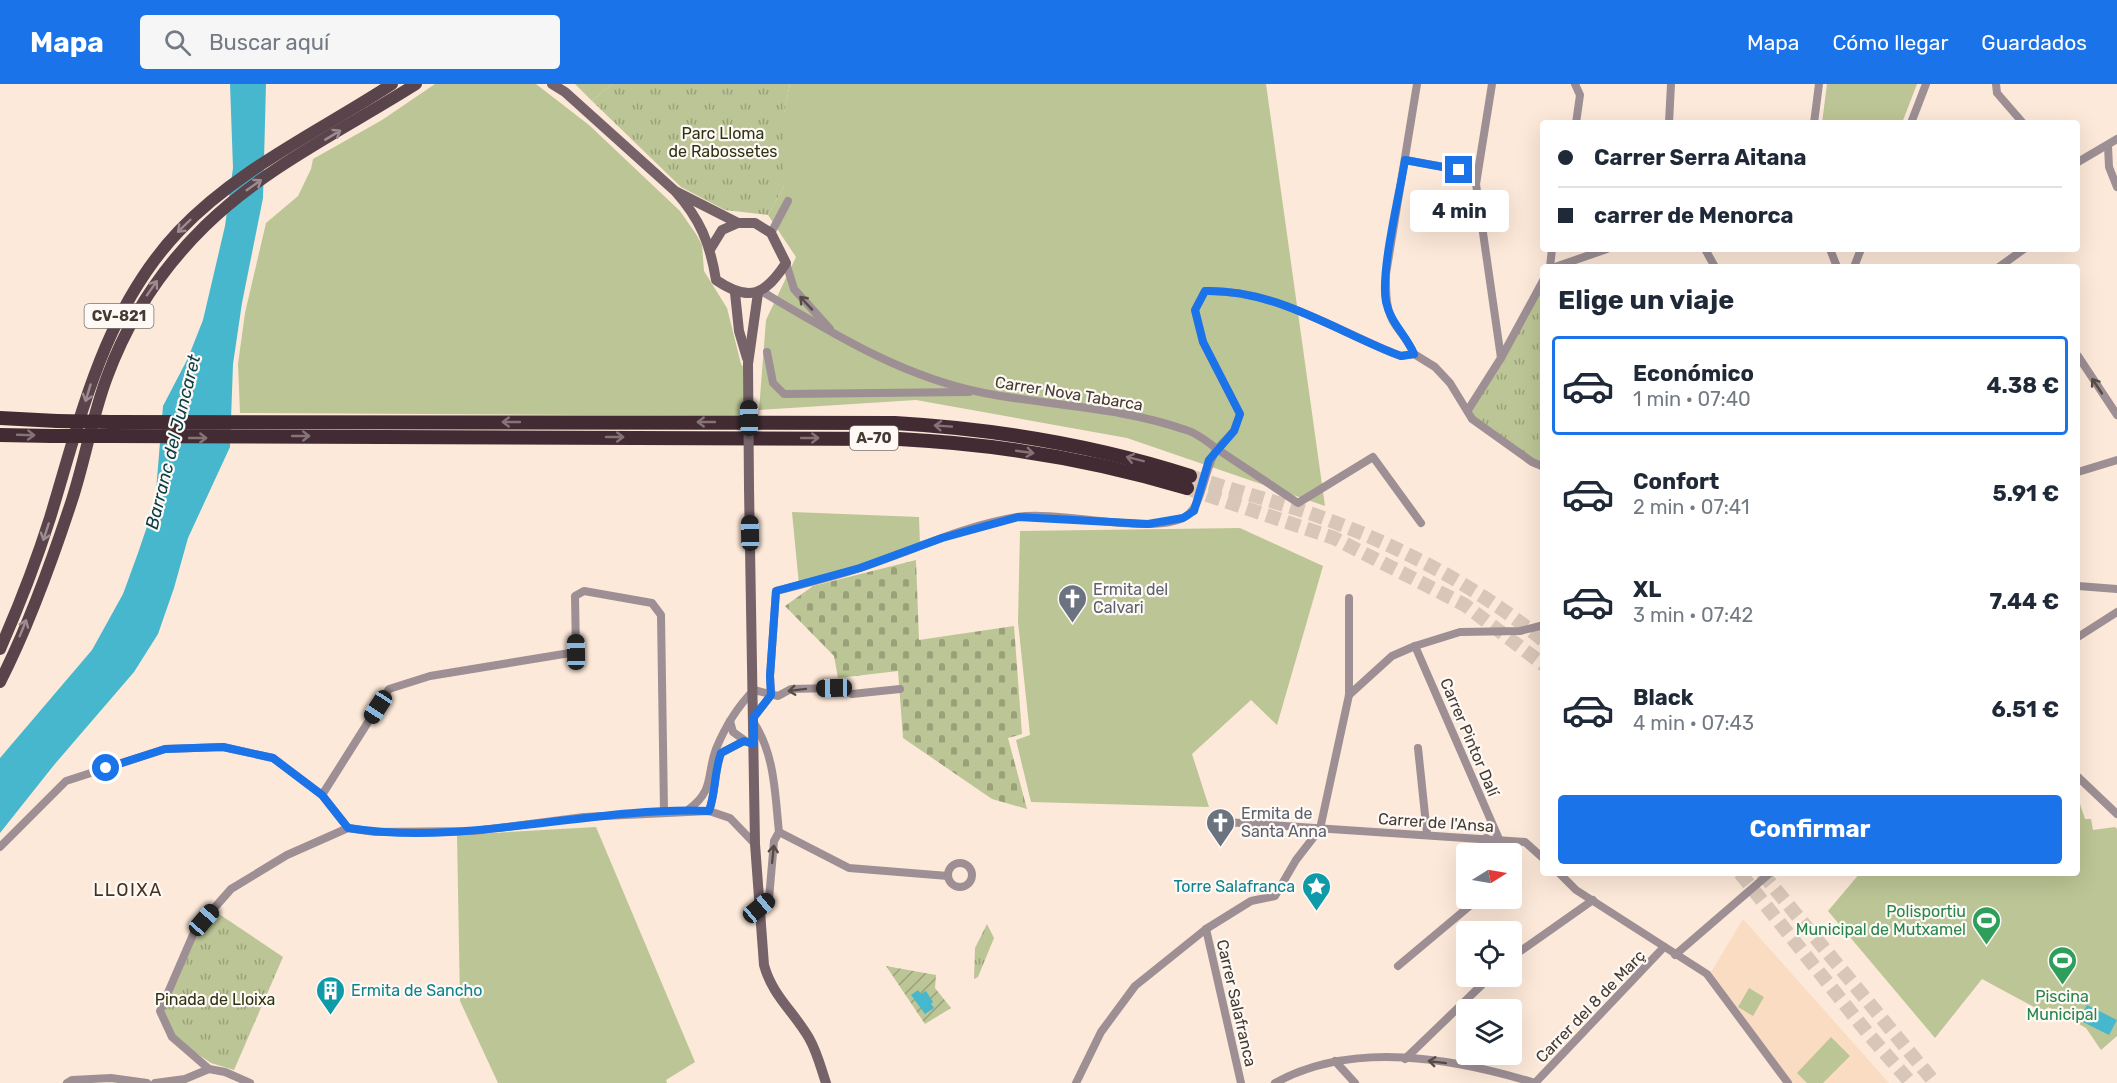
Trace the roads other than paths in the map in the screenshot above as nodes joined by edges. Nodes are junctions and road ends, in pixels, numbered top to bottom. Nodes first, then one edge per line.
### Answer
1 (392, 84) edge
2 (416, 84) edge
3 (552, 84) edge
4 (1417, 84) edge
5 (1491, 84) edge
6 (1575, 84) edge
7 (1671, 84) edge
8 (1819, 84) edge
9 (1926, 84) edge
10 (1996, 84) edge
11 (562, 88) edge
12 (1576, 120) edge
13 (1669, 120) edge
14 (1814, 120) edge
15 (1912, 120) edge
16 (2020, 120) edge
17 (2117, 139) edge
18 (2108, 146) junction
19 (1405, 160) junction
20 (2080, 161) edge
21 (1477, 173) junction
22 (2117, 187) edge
23 (675, 191) junction
24 (788, 201) dead end
25 (738, 223) junction
26 (771, 233) junction
27 (711, 248) junction
28 (1598, 252) edge
29 (2020, 252) edge
30 (2012, 258) junction
31 (786, 263) junction
32 (1564, 264) edge
33 (2003, 264) edge
34 (2016, 264) edge
35 (1540, 286) edge
36 (759, 292) junction
37 (735, 293) junction
38 (838, 336) junction
39 (767, 352) dead end
40 (1414, 354) junction
41 (1501, 358) junction
42 (2080, 359) edge
43 (748, 364) junction
44 (979, 392) junction
45 (1468, 410) junction
46 (2117, 415) edge
47 (0, 418) edge
48 (111, 429) junction
49 (0, 435) edge
50 (1217, 449) junction
51 (2117, 460) edge
52 (1540, 465) edge
53 (2080, 471) edge
54 (1421, 524) dead end
55 (2080, 586) edge
56 (2117, 589) edge
57 (1349, 597) dead end
58 (2117, 612) edge
59 (1540, 626) edge
60 (2080, 635) edge
61 (1415, 646) junction
62 (0, 649) edge
63 (0, 682) edge
64 (900, 688) dead end
65 (754, 690) junction
66 (1349, 695) junction
67 (774, 696) junction
68 (754, 720) junction
69 (730, 721) junction
70 (749, 742) junction
71 (1418, 748) dead end
72 (2080, 779) edge
73 (322, 795) junction
74 (688, 810) junction
75 (664, 811) junction
76 (709, 811) junction
77 (2117, 814) edge
78 (1226, 822) dead end
79 (348, 828) junction
80 (1320, 829) junction
81 (779, 832) junction
82 (1427, 834) junction
83 (1486, 838) junction
84 (1499, 839) junction
85 (1485, 843) edge
86 (755, 844) junction
87 (0, 847) edge
88 (1540, 855) edge
89 (948, 876) dead end
90 (1562, 876) edge
91 (1767, 876) edge
92 (1593, 900) junction
93 (759, 908) junction
94 (1466, 909) edge
95 (1206, 929) junction
96 (1664, 947) junction
97 (1522, 950) edge
98 (1675, 955) junction
99 (1398, 966) dead end
100 (1480, 987) edge
101 (1405, 1059) junction
102 (1335, 1061) junction
103 (209, 1069) junction
104 (171, 1082) edge
105 (67, 1083) edge
106 (147, 1083) edge
107 (155, 1083) edge
108 (250, 1083) edge
109 (826, 1083) edge
110 (1076, 1083) edge
111 (1241, 1083) edge
112 (1275, 1083) edge
113 (1355, 1083) edge
114 (1535, 1083) edge
115 (1788, 1083) edge

1 -> 62 main road, CV-821
63 -> 2 main road, CV-821
3 - 11 main road
4 - 19 street
5 - 21 street
6 - 12 street
7 - 13 street
8 - 14 street
9 - 15 street
10 - 16 street
11 - 23 main road
17 - 18 street
18 - 20 street
18 - 22 street
19 - 21 street
19 - 40 street
21 - 41 street
23 - 25 main road
23 - 27 main road
24 - 26 street
25 - 26 main road
25 - 27 main road
26 - 31 main road
27 - 37 main road
28 - 32 street
29 - 30 street
30 - 33 street
30 - 34 street
31 - 36 main road
38 -> 31 street
35 - 41 street
36 - 37 main road
36 - 38 street, Carrer Nova Tabarca
36 - 43 main road
37 - 43 main road
38 - 44 street, Carrer Nova Tabarca
39 - 44 street
40 - 45 street
40 - 50 street
41 - 45 street
46 -> 42 street
43 - 65 main road, bridge
44 - 50 street, Carrer Nova Tabarca
45 - 52 street
47 - 48 highway, A-70, bridge
48 -> 48 highway, A-70
49 -> 48 highway, A-70, bridge
50 - 54 street, Carrer Nova Tabarca
50 - 67 street
51 - 53 street
55 - 56 street
57 - 66 street
58 - 60 street
59 - 61 street
61 - 66 street
61 - 84 street, Carrer Pintor Dalí
64 -> 67 street
65 - 67 street
65 - 68 main road
65 - 69 street
66 - 80 street
67 - 68 street
68 - 70 main road
68 - 81 street
69 - 70 street
69 - 74 street
70 - 76 street
70 - 86 main road
71 - 82 street
72 - 77 street
73 - 75 street
73 - 79 street
73 - 87 street
74 - 75 street
74 - 76 street
75 - 79 street
76 - 86 street
78 - 80 street, Carrer de l'Ansa
79 - 103 street
80 - 82 street, Carrer de l'Ansa
80 - 95 street
81 - 89 street
93 -> 81 street
82 - 83 street, Carrer de l'Ansa
83 - 84 street, Carrer de l'Ansa
83 - 85 street
84 - 88 street, Carrer de l'Ansa
86 - 93 main road
90 - 92 street
91 - 98 street
92 - 96 street
92 - 97 street
93 - 109 main road
94 - 99 street
95 - 110 street
95 - 111 street, Carrer Salafranca
96 - 98 street
96 - 114 street, Carrer del 8 de Març
98 - 115 street
100 - 101 street
101 - 102 street
114 -> 101 street
102 - 112 street
102 - 113 street
103 - 104 street
103 - 108 street
104 - 107 street
105 - 106 street

